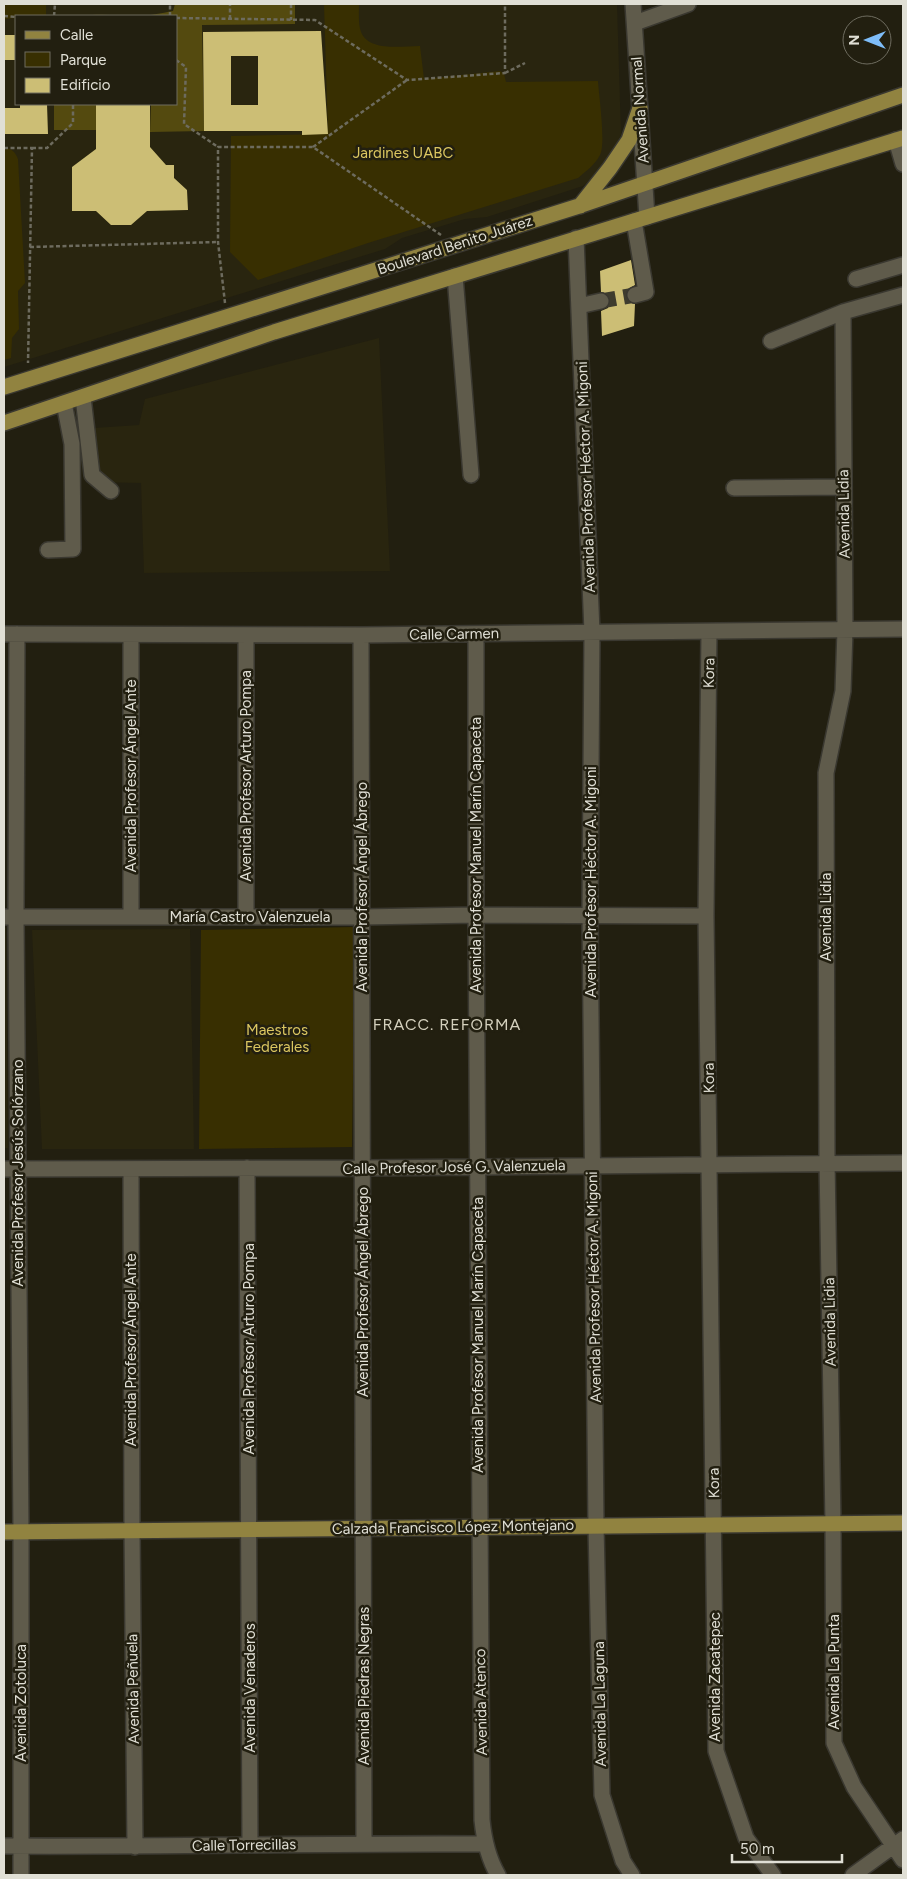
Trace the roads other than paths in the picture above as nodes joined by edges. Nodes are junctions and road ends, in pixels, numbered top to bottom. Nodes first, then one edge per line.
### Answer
1 (633, 4) edge
2 (688, 4) edge
3 (634, 23) junction
4 (903, 95) edge
5 (640, 108) junction
6 (899, 139) edge
7 (903, 164) edge
8 (645, 184) junction
9 (579, 206) junction
10 (640, 219) junction
11 (576, 238) junction
12 (903, 265) edge
13 (455, 276) junction
14 (856, 279) dead end
15 (635, 295) dead end
16 (903, 295) edge
17 (601, 301) tunnel mouth
18 (579, 306) junction
19 (843, 312) junction
20 (771, 341) dead end
21 (4, 387) edge
22 (83, 397) junction
23 (64, 403) junction
24 (4, 422) edge
25 (471, 475) dead end
26 (843, 487) junction
27 (734, 488) dead end
28 (111, 491) dead end
29 (48, 550) dead end
30 (903, 629) edge
31 (845, 630) junction
32 (592, 632) junction
33 (709, 632) junction
34 (10, 634) edge
35 (476, 634) junction
36 (131, 635) junction
37 (246, 635) junction
38 (361, 635) junction
39 (476, 915) junction
40 (590, 915) junction
41 (131, 916) junction
42 (706, 916) junction
43 (10, 917) edge
44 (246, 917) junction
45 (362, 917) junction
46 (827, 1162) junction
47 (903, 1163) edge
48 (710, 1164) junction
49 (593, 1166) junction
50 (478, 1167) junction
51 (247, 1168) junction
52 (362, 1168) junction
53 (11, 1169) edge
54 (131, 1170) junction
55 (903, 1523) edge
56 (833, 1524) junction
57 (714, 1525) junction
58 (596, 1526) junction
59 (479, 1527) junction
60 (364, 1528) junction
61 (132, 1530) junction
62 (250, 1530) junction
63 (4, 1532) edge
64 (21, 1532) junction
65 (898, 1842) edge
66 (364, 1843) junction
67 (485, 1844) junction
68 (250, 1845) junction
69 (4, 1846) edge
70 (21, 1846) junction
71 (135, 1847) junction
72 (903, 1860) edge
73 (21, 1875) edge
74 (498, 1875) edge
75 (632, 1875) edge
76 (773, 1875) edge
77 (853, 1875) edge

1 - 3 street, Avenida Normal
2 - 3 street
3 - 5 street, Avenida Normal
4 - 8 main road, Boulevard Benito Juárez
5 - 8 street, Avenida Normal
5 - 9 main road
6 - 7 street
6 - 10 main road, Boulevard Benito Juárez
8 - 9 main road, Boulevard Benito Juárez
8 - 10 street, Avenida Normal
9 - 21 main road, Boulevard Benito Juárez
10 - 11 main road, Boulevard Benito Juárez
10 - 15 street, Avenida Normal
11 - 13 main road, Boulevard Benito Juárez
11 - 18 street, Avenida Profesor Héctor A. Migoni
12 - 14 street
13 - 22 main road, Boulevard Benito Juárez
13 - 25 street
16 - 19 street
17 - 18 street
18 - 32 street, Avenida Profesor Héctor A. Migoni
19 - 20 street
19 - 26 street, Avenida Lidia
22 - 23 main road, Boulevard Benito Juárez
22 - 28 street
23 - 24 main road, Boulevard Benito Juárez
23 - 29 street
26 - 27 street
26 - 31 street, Avenida Lidia
30 - 31 street, Calle Carmen
31 - 33 street, Calle Carmen
31 - 46 street, Avenida Lidia
32 - 33 street, Calle Carmen
32 - 35 street, Calle Carmen
32 - 40 street, Avenida Profesor Héctor A. Migoni
33 - 42 street, Kora
34 - 36 street, Calle Carmen
34 - 43 street, Avenida Profesor Jesús Solórzano
35 - 38 street, Calle Carmen
35 - 39 street, Avenida Profesor Manuel Marín Capaceta
36 - 37 street, Calle Carmen
36 - 41 street, Avenida Profesor Ángel Ante
37 - 38 street, Calle Carmen
37 - 44 street, Avenida Profesor Arturo Pompa
38 - 45 street, Avenida Profesor Ángel Ábrego
39 - 40 street, María Castro Valenzuela
39 - 45 street, María Castro Valenzuela
39 - 50 street, Avenida Profesor Manuel Marín Capaceta
40 - 42 street, María Castro Valenzuela
40 - 49 street, Avenida Profesor Héctor A. Migoni
41 - 43 street, María Castro Valenzuela
41 - 44 street, María Castro Valenzuela
42 - 48 street, Kora
43 - 53 street, Avenida Profesor Jesús Solórzano
44 - 45 street, María Castro Valenzuela
45 - 52 street, Avenida Profesor Ángel Ábrego
46 - 47 street, Calle Profesor José G. Valenzuela
46 - 48 street, Calle Profesor José G. Valenzuela
46 - 56 street, Avenida Lidia
48 - 49 street, Calle Profesor José G. Valenzuela
48 - 57 street, Kora
49 - 50 street, Calle Profesor José G. Valenzuela
49 - 58 street, Avenida Profesor Héctor A. Migoni
50 - 52 street, Calle Profesor José G. Valenzuela
50 - 59 street, Avenida Profesor Manuel Marín Capaceta
51 - 52 street, Calle Profesor José G. Valenzuela
51 - 54 street, Calle Profesor José G. Valenzuela
51 - 62 street, Avenida Profesor Arturo Pompa
52 - 60 street, Avenida Profesor Ángel Ábrego
53 - 54 street, Calle Profesor José G. Valenzuela
53 - 64 street, Avenida Profesor Jesús Solórzano
54 - 61 street, Avenida Profesor Ángel Ante
55 - 56 main road, Calzada Francisco López Montejano
56 - 57 main road, Calzada Francisco López Montejano
56 - 65 street, Avenida La Punta
57 - 58 main road, Calzada Francisco López Montejano
57 - 76 street, Avenida Zacatepec
58 - 59 main road, Calzada Francisco López Montejano
58 - 75 street, Avenida La Laguna
59 - 60 main road, Calzada Francisco López Montejano
59 - 67 street, Avenida Atenco
60 - 62 main road, Calzada Francisco López Montejano
60 - 66 street, Avenida Piedras Negras
61 - 62 main road, Calzada Francisco López Montejano
61 - 64 main road, Calzada Francisco López Montejano
61 - 71 street, Avenida Peñuela
62 - 68 street, Avenida Venaderos
63 - 64 main road, Calzada Francisco López Montejano
64 - 70 street, Avenida Zotoluca
65 - 72 street, Avenida La Punta
65 - 77 street
66 - 67 street, Calle Torrecillas
66 - 68 street, Calle Torrecillas
67 - 74 street, Avenida Atenco
68 - 71 street, Calle Torrecillas
69 - 70 street, Calle Torrecillas
70 - 71 street, Calle Torrecillas
70 - 73 street, Avenida Zotoluca

